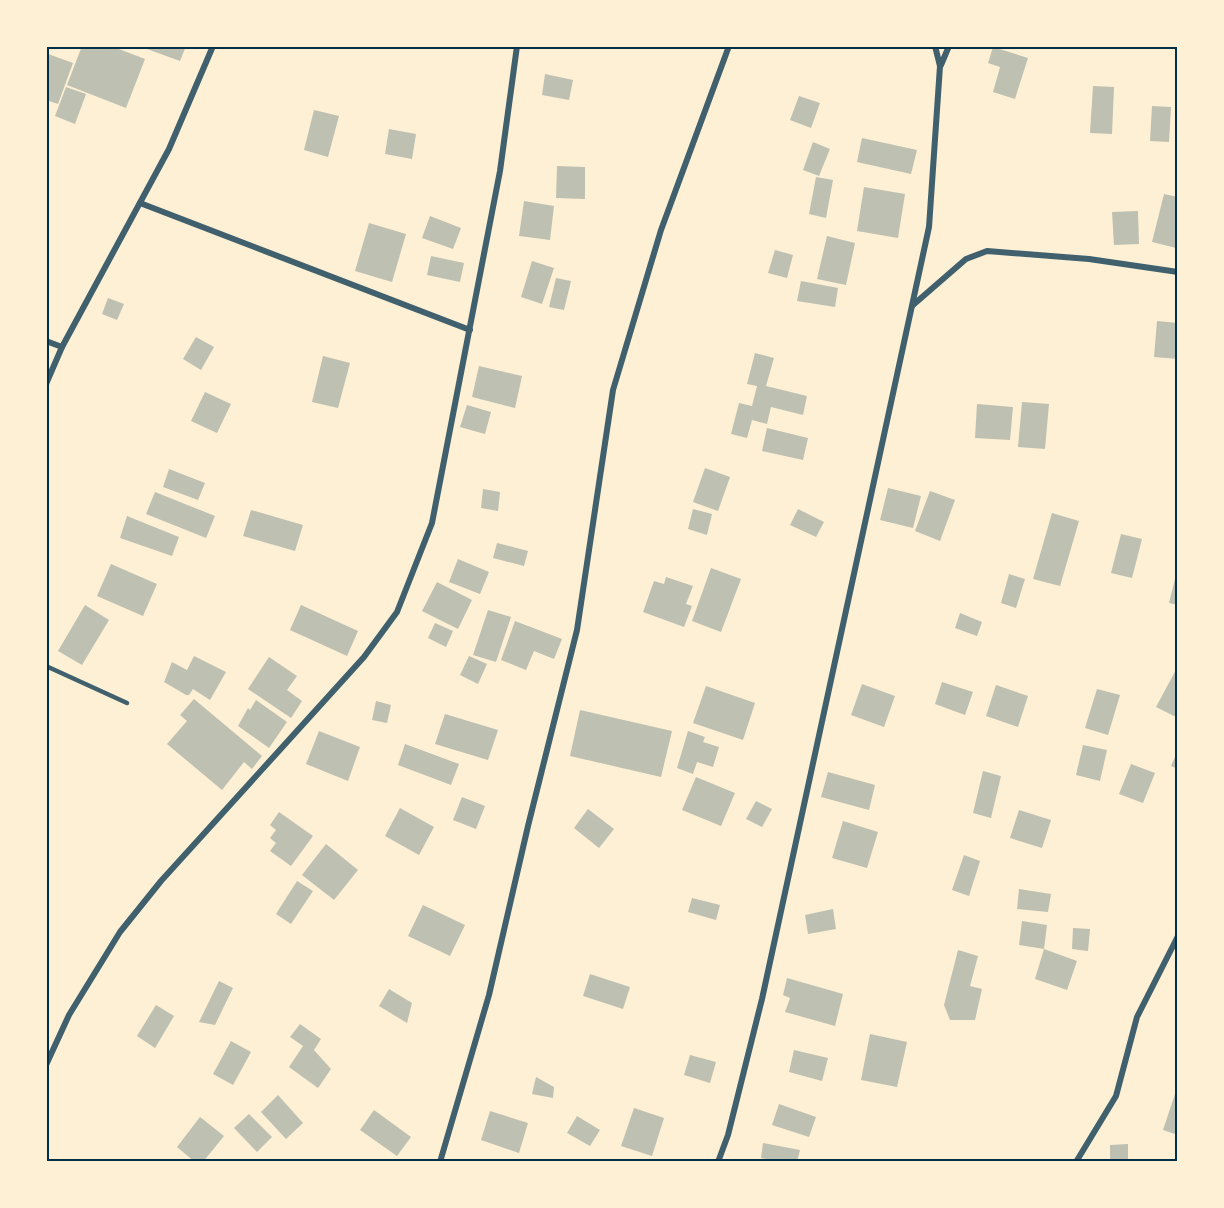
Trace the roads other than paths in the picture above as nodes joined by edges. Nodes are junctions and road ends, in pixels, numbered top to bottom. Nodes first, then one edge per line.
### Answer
1 (213, 46) edge
2 (517, 46) edge
3 (729, 46) edge
4 (935, 46) edge
5 (949, 46) edge
6 (940, 66) junction
7 (140, 203) junction
8 (1178, 272) edge
9 (912, 305) junction
10 (470, 330) junction
11 (46, 341) edge
12 (62, 347) junction
13 (46, 384) edge
14 (46, 666) edge
15 (127, 703) dead end
16 (1178, 936) edge
17 (46, 1065) edge
18 (440, 1161) edge
19 (718, 1161) edge
20 (1076, 1161) edge

1 - 7 street
2 - 10 street
3 - 18 street
4 - 6 street
5 - 6 street
6 - 9 street
7 - 10 street
7 - 12 street
8 - 9 street
9 - 19 street
10 - 17 street
11 - 12 street
12 - 13 street
14 - 15 lane
16 - 20 street

